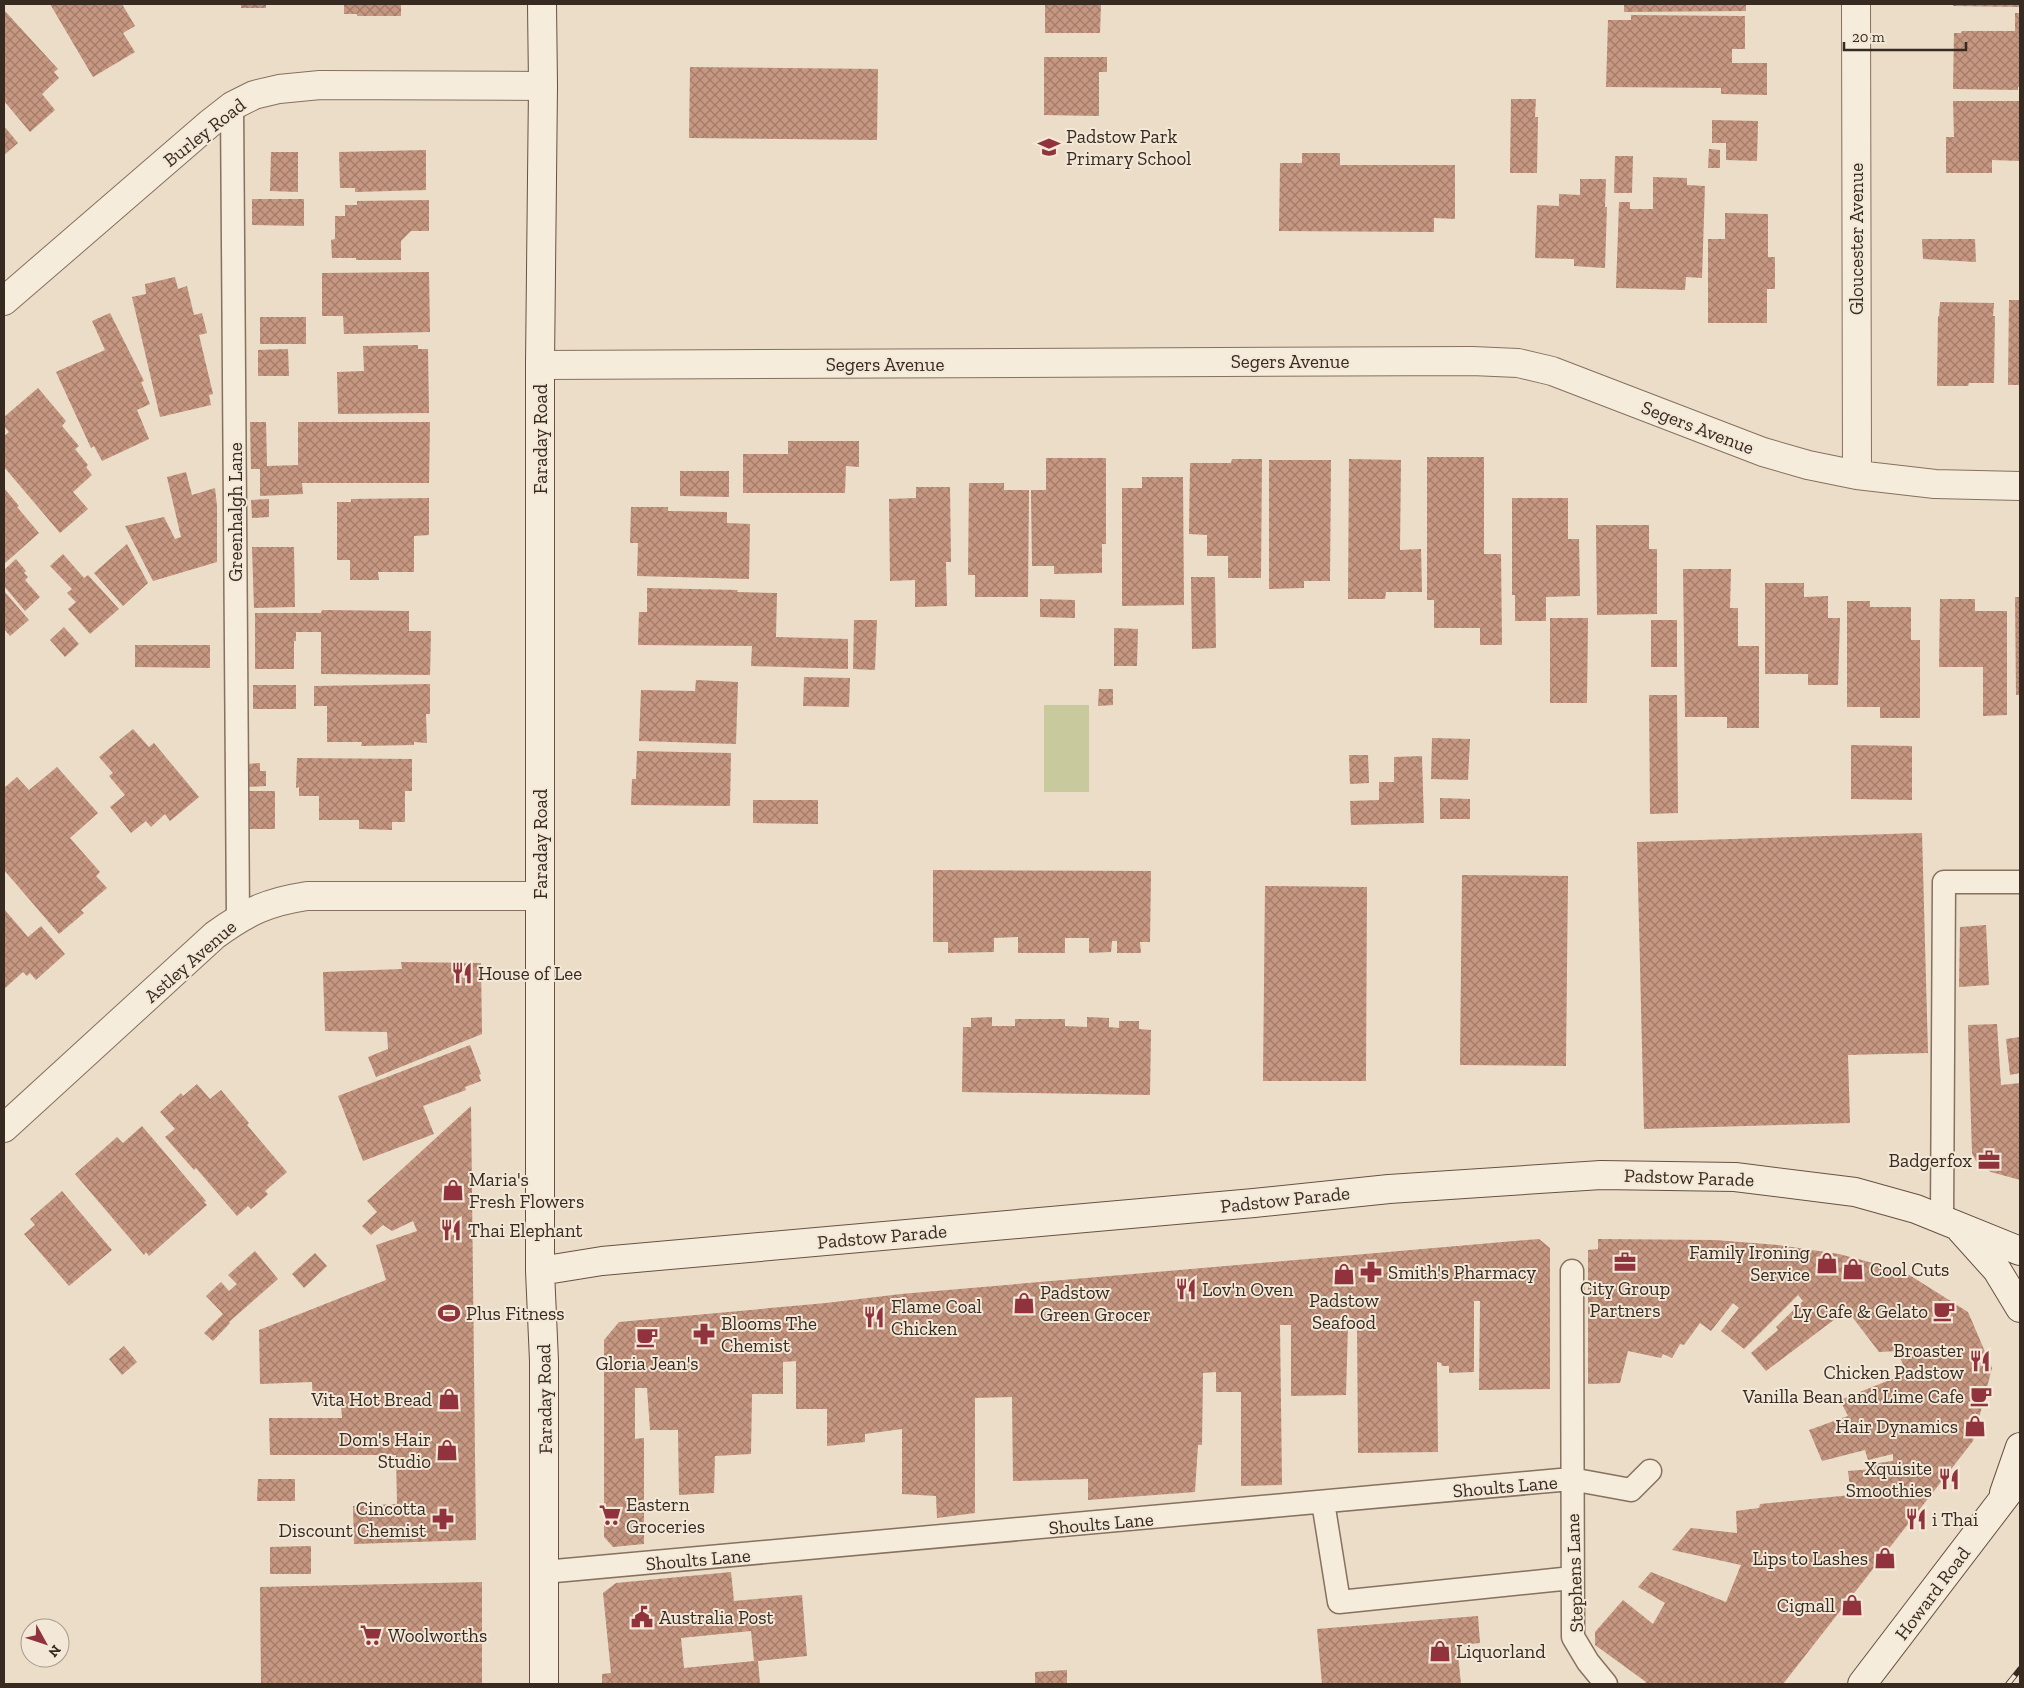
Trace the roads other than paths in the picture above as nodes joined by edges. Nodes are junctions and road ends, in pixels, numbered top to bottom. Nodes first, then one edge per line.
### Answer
1 (542, 4) edge
2 (1856, 4) edge
3 (543, 86) junction
4 (232, 106) junction
5 (4, 301) edge
6 (540, 365) junction
7 (1857, 475) junction
8 (2020, 486) edge
9 (2020, 882) edge
10 (540, 896) junction
11 (238, 918) junction
12 (4, 1128) edge
13 (1949, 1223) junction
14 (1984, 1236) junction
15 (2020, 1236) edge
16 (2020, 1251) edge
17 (540, 1271) junction
18 (1572, 1271) dead end
19 (2020, 1308) edge
20 (2020, 1447) edge
21 (1650, 1470) dead end
22 (2020, 1477) edge
23 (1572, 1479) junction
24 (1322, 1502) junction
25 (2001, 1502) junction
26 (544, 1572) junction
27 (1572, 1578) junction
28 (544, 1684) edge
29 (1606, 1684) edge
30 (1862, 1684) edge

1 - 3 street, Faraday Road
2 - 7 street, Gloucester Avenue
3 - 4 street, Burley Road
3 - 6 street, Faraday Road
4 - 5 street, Burley Road
4 - 11 lane, Greenhalgh Lane
6 - 7 street, Segers Avenue
6 - 10 street, Faraday Road
7 - 8 street, Segers Avenue
9 - 13 lane
10 - 11 street, Astley Avenue
10 - 17 street, Faraday Road
11 - 12 street, Astley Avenue
13 - 14 street, Padstow Parade
13 - 17 street, Padstow Parade
13 - 19 street
14 - 15 street
14 - 16 street, Padstow Parade
17 - 26 street, Faraday Road
18 - 23 lane, Stephens Lane
20 - 25 street
21 - 23 lane, Shoults Lane
22 - 25 street, Howard Road
23 - 24 lane, Shoults Lane
23 - 27 lane, Stephens Lane
24 - 26 lane, Shoults Lane
24 - 27 lane
25 - 30 street, Howard Road
26 - 28 street, Faraday Road
27 - 29 lane, Stephens Lane

